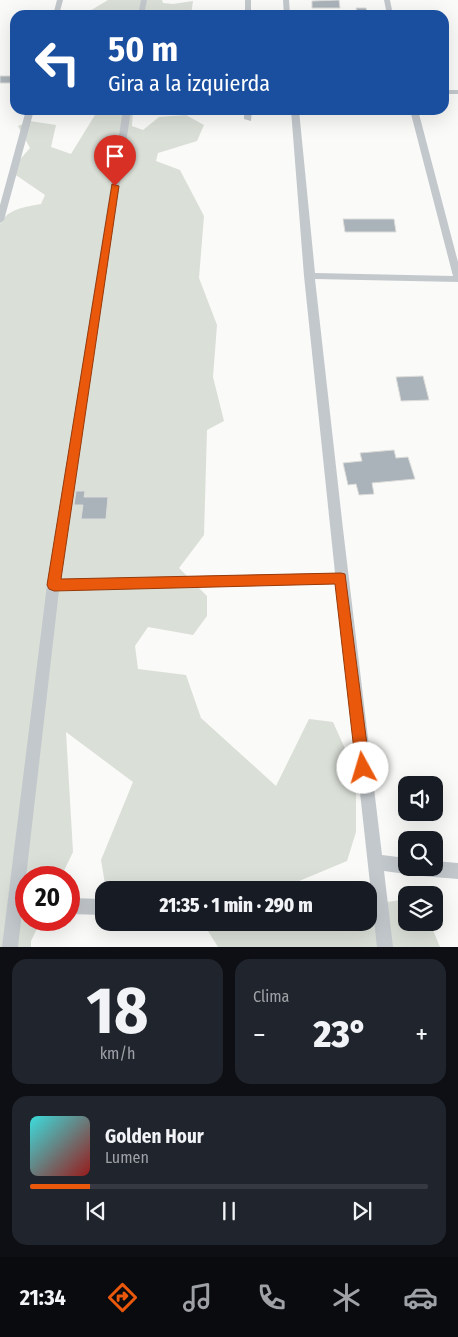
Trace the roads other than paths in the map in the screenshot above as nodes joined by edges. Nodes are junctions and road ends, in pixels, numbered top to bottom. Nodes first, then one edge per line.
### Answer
1 (29, 115) edge
2 (126, 115) edge
3 (248, 115) edge
4 (295, 115) edge
5 (415, 115) edge
6 (248, 119) dead end
7 (0, 220) edge
8 (309, 276) junction
9 (458, 279) edge
10 (341, 578) junction
11 (54, 585) junction
12 (374, 862) junction
13 (398, 865) edge
14 (25, 866) edge
15 (443, 870) edge
16 (458, 871) edge
17 (374, 881) edge
18 (80, 906) edge
19 (95, 907) edge
20 (377, 921) edge
21 (15, 927) edge
22 (10, 947) edge
23 (385, 947) edge

1 - 7 lane
2 - 11 lane
3 - 6 lane
4 - 8 lane
5 - 9 lane
8 - 9 lane
8 - 10 lane
10 - 11 lane
10 - 12 lane
11 - 14 lane
12 - 13 lane
12 - 17 lane
15 - 16 lane
18 - 19 lane
20 - 23 lane
21 - 22 lane

